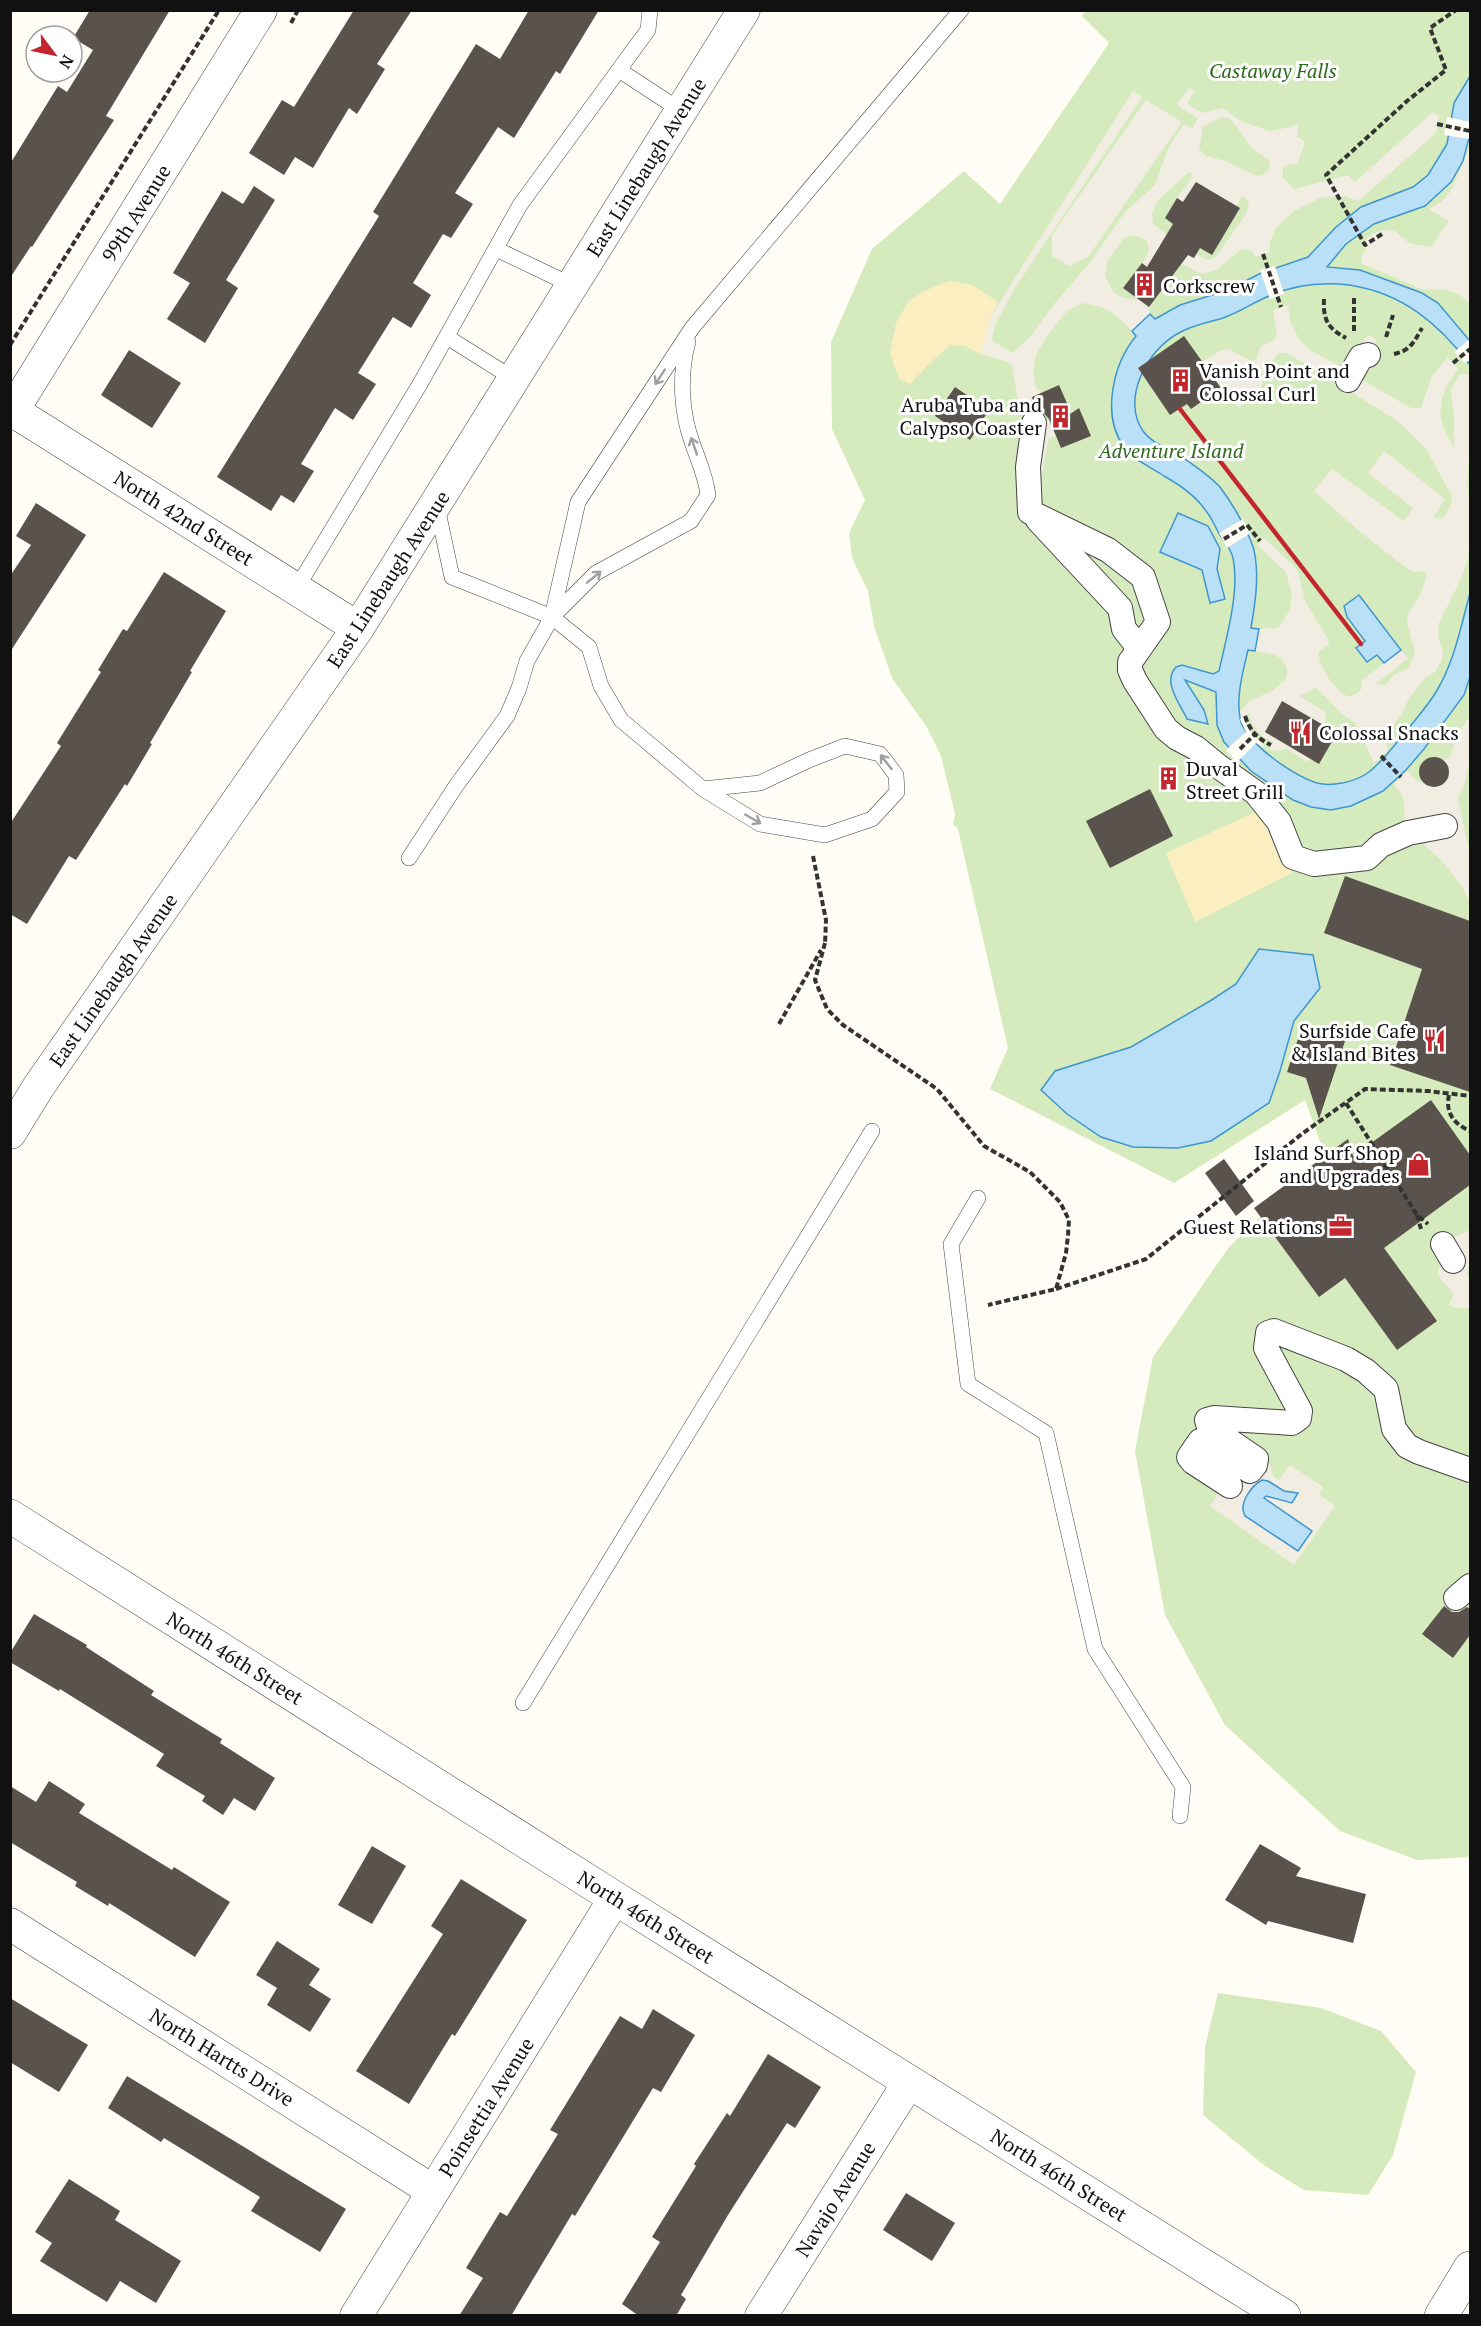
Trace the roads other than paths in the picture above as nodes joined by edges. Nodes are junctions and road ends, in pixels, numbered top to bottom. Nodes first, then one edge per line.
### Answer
1 (261, 10) edge
2 (650, 10) edge
3 (744, 10) edge
4 (961, 10) edge
5 (619, 70) junction
6 (680, 110) junction
7 (496, 249) junction
8 (570, 290) junction
9 (692, 328) junction
10 (447, 337) junction
11 (1366, 352) road end
12 (514, 379) junction
13 (1348, 380) dead end
14 (11, 411) edge
15 (1034, 423) dead end
16 (437, 505) junction
17 (1030, 512) junction
18 (297, 589) junction
19 (552, 617) junction
20 (358, 628) junction
21 (1138, 648) junction
22 (703, 789) junction
23 (1445, 826) dead end
24 (410, 858) dead end
25 (872, 1131) dead end
26 (10, 1133) edge
27 (978, 1198) dead end
28 (1470, 1470) edge
29 (1230, 1486) dead end
30 (10, 1516) edge
31 (523, 1703) dead end
32 (1180, 1816) dead end
33 (615, 1898) junction
34 (10, 1924) edge
35 (909, 2082) junction
36 (433, 2191) junction
37 (1470, 2268) edge
38 (356, 2316) edge
39 (761, 2316) edge
40 (1284, 2316) edge
41 (1441, 2316) edge

1 - 14 street, 99th Avenue
2 - 5 lane
3 - 6 street, East Linebaugh Avenue
4 - 9 lane
5 - 6 lane
5 - 7 lane
6 - 8 street, East Linebaugh Avenue
7 - 8 lane
7 - 10 lane
8 - 12 street, East Linebaugh Avenue
9 -> 19 lane
19 -> 9 lane
10 - 12 lane
10 - 18 lane
11 - 13 street
12 - 16 street, East Linebaugh Avenue
14 - 18 street, North 42nd Street
15 - 17 street
16 - 19 lane
16 - 20 street, East Linebaugh Avenue
17 - 21 street
17 - 21 street
18 - 20 street, North 42nd Street
19 - 22 lane
19 - 24 lane
20 - 26 street, East Linebaugh Avenue
21 - 23 street
22 -> 22 lane
25 - 31 lane
27 - 32 lane
28 - 29 street
30 - 33 street, North 46th Street
33 - 35 street, North 46th Street
33 - 36 street, Poinsettia Avenue
34 - 36 street, North Hartts Drive
35 - 39 street, Navajo Avenue
35 - 40 street, North 46th Street
36 - 38 street, Poinsettia Avenue
37 - 41 street

